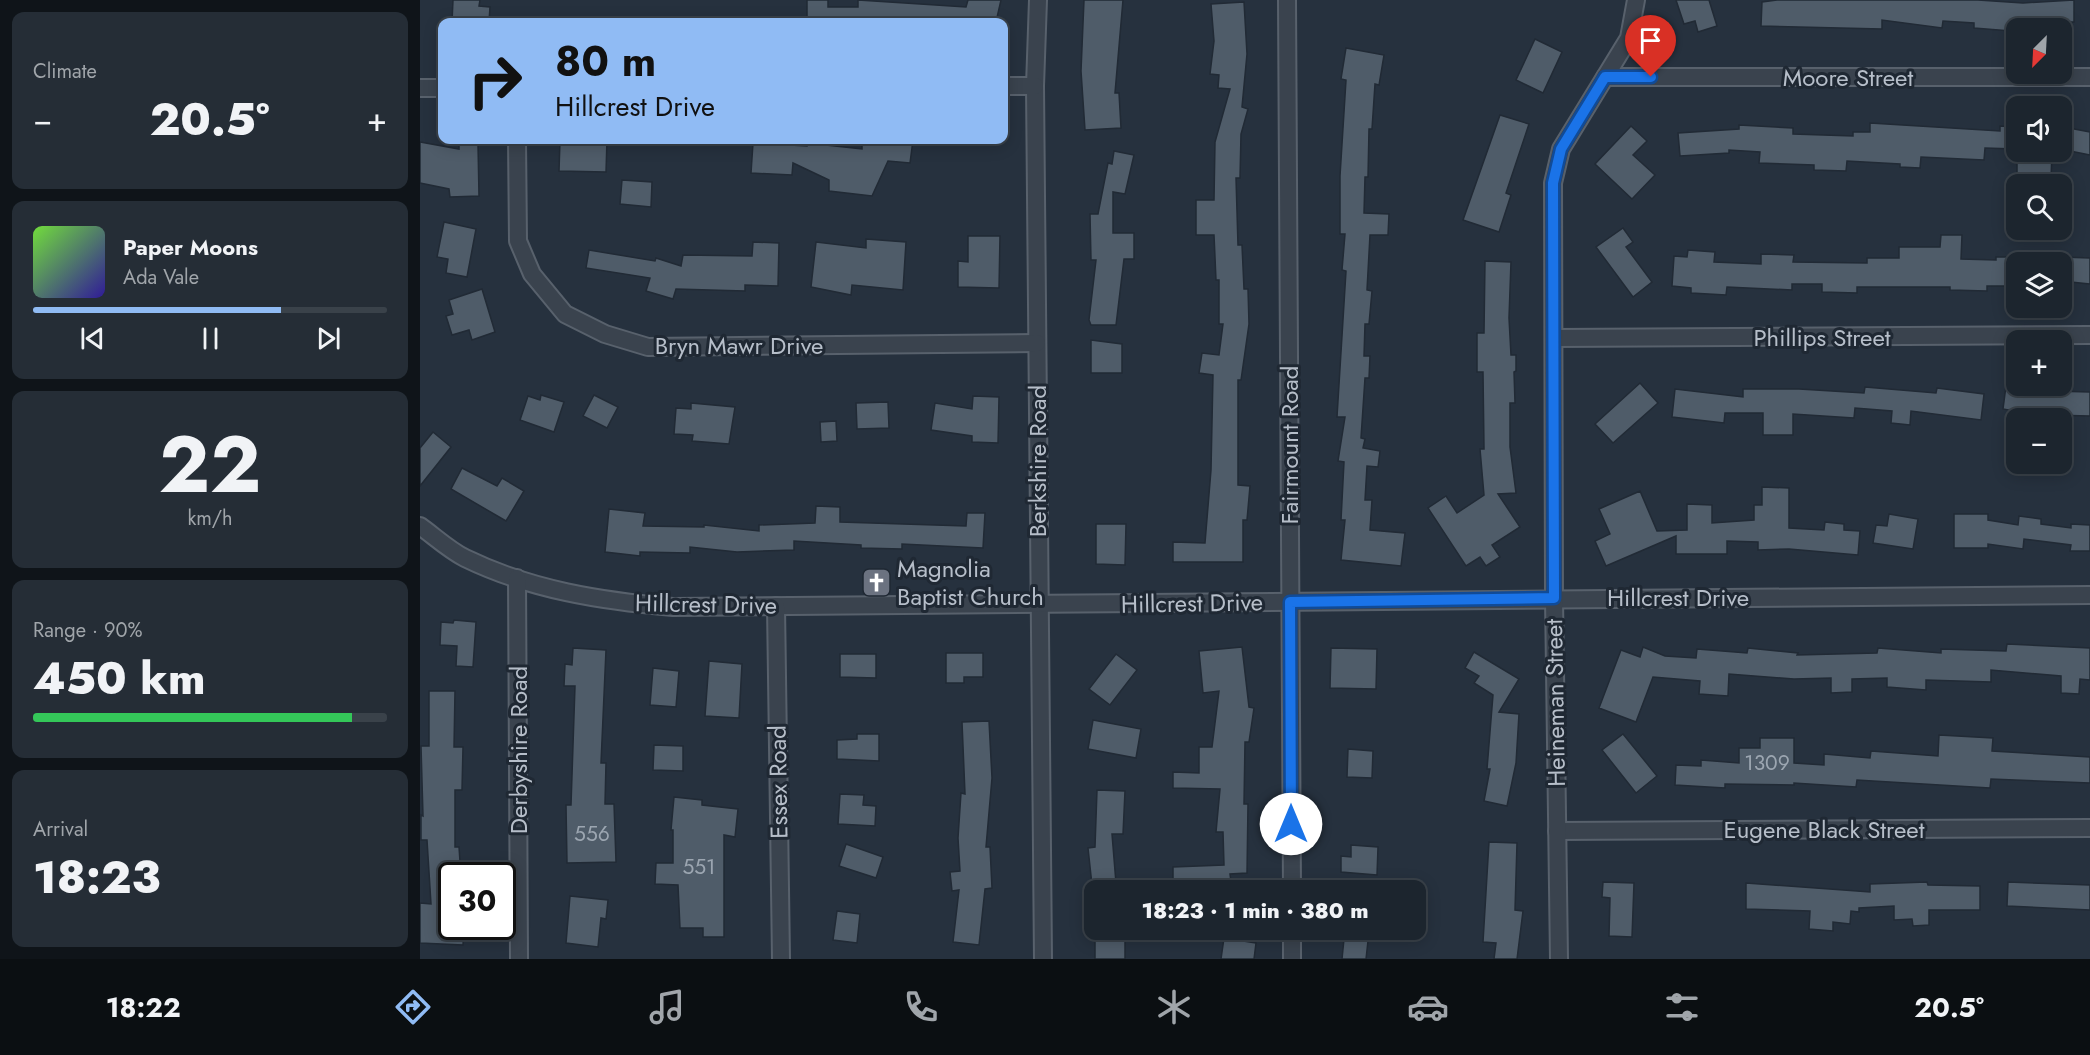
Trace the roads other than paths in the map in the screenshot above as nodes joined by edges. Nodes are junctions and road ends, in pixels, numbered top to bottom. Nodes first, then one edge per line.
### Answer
1 (1038, 0) edge
2 (1287, 0) edge
3 (1636, 0) edge
4 (1605, 77) junction
5 (2090, 77) edge
6 (1008, 86) edge
7 (1035, 86) junction
8 (420, 88) edge
9 (438, 88) edge
10 (517, 144) edge
11 (2090, 335) edge
12 (1554, 338) junction
13 (1037, 343) junction
14 (420, 526) edge
15 (517, 578) junction
16 (2090, 595) edge
17 (1554, 598) junction
18 (1290, 602) junction
19 (1038, 605) junction
20 (776, 606) junction
21 (2090, 828) edge
22 (1557, 831) junction
23 (1292, 880) edge
24 (1292, 940) edge
25 (519, 959) edge
26 (781, 959) edge
27 (1043, 959) edge
28 (1292, 959) edge
29 (1559, 959) edge

1 - 7 street, Berkshire Road
2 - 18 street, Fairmount Road
3 - 4 street, Heineman Street
4 - 5 street, Moore Street
4 - 12 street, Heineman Street
6 - 7 street
7 - 13 street, Berkshire Road
8 - 9 street
10 - 13 street, Bryn Mawr Drive
11 - 12 street, Phillips Street
12 - 17 street, Heineman Street
13 - 19 street, Berkshire Road
14 - 15 street, Hillcrest Drive
15 - 20 street, Hillcrest Drive
15 - 25 street, Derbyshire Road
16 - 17 street, Hillcrest Drive
17 - 18 street, Hillcrest Drive
17 - 22 street, Heineman Street
18 - 19 street, Hillcrest Drive
18 - 23 street, Fairmount Road
19 - 20 street, Hillcrest Drive
19 - 27 street, Berkshire Road
20 - 26 street, Essex Road
21 - 22 street, Eugene Black Street
22 - 29 street, Heineman Street
24 - 28 street

